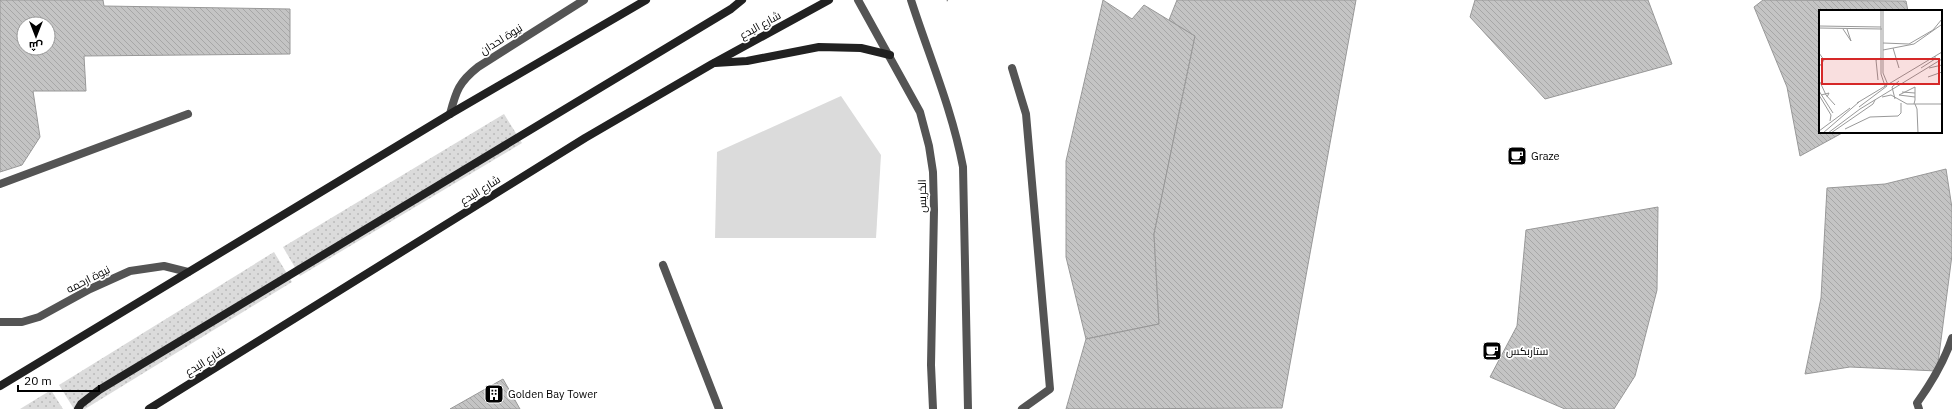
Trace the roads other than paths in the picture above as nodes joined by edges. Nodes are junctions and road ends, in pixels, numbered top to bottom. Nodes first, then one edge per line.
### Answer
1 (584, 0) edge
2 (646, 0) edge
3 (742, 0) edge
4 (829, 0) edge
5 (858, 0) edge
6 (911, 0) edge
7 (890, 55) junction
8 (712, 64) junction
9 (1012, 68) dead end
10 (188, 114) dead end
11 (450, 114) junction
12 (0, 184) edge
13 (663, 265) dead end
14 (188, 272) junction
15 (0, 322) edge
16 (1952, 338) edge
17 (0, 386) edge
18 (78, 409) edge
19 (149, 409) edge
20 (719, 409) edge
21 (933, 409) edge
22 (968, 409) edge
23 (1022, 409) edge
24 (1919, 409) edge

1 - 11 street, نيوة لحدان
2 - 11 main road
3 - 18 main road
4 - 8 main road, شارع البدع
5 - 7 street, الخريس
6 - 22 street
7 - 8 main road
7 - 21 street, الخريس
8 - 19 main road, شارع البدع
9 - 23 street
10 - 12 street
11 - 14 main road
13 - 20 street
14 - 15 street, نيوة ارحمه
14 - 17 main road
16 - 24 street

